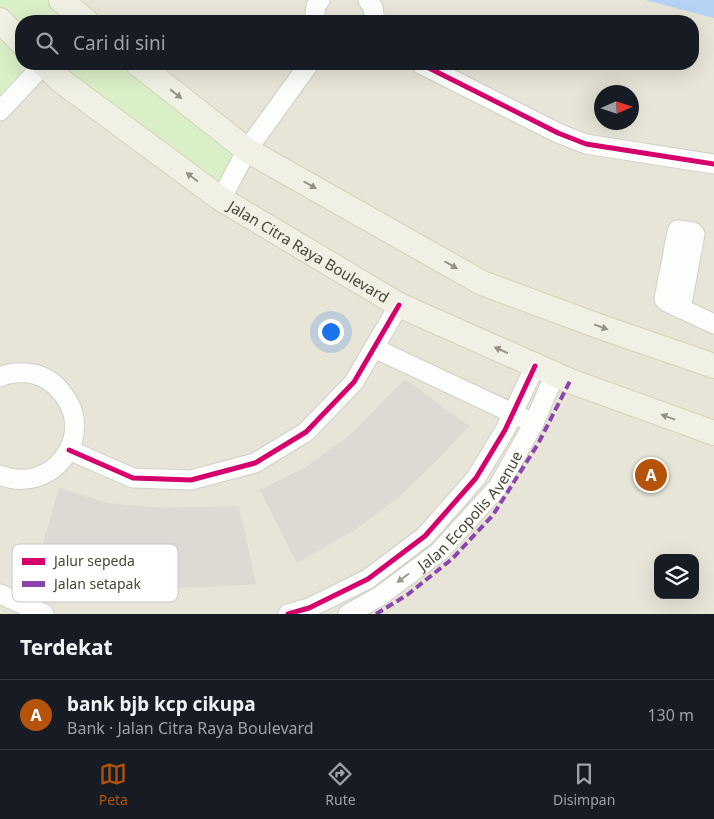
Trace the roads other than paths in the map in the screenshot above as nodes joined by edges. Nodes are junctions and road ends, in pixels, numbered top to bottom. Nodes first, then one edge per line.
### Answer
1 (61, 0) edge
2 (320, 0) edge
3 (368, 0) edge
4 (79, 15) edge
5 (315, 15) edge
6 (374, 15) edge
7 (0, 20) edge
8 (15, 36) edge
9 (37, 70) edge
10 (50, 70) edge
11 (146, 70) edge
12 (305, 70) edge
13 (433, 70) edge
14 (4, 99) edge
15 (248, 150) junction
16 (714, 164) edge
17 (221, 199) junction
18 (399, 305) junction
19 (681, 309) dead end
20 (714, 324) edge
21 (374, 348) junction
22 (714, 366) edge
23 (545, 370) junction
24 (0, 377) edge
25 (513, 413) junction
26 (540, 425) junction
27 (714, 433) edge
28 (69, 450) junction
29 (0, 476) edge
30 (0, 594) edge
31 (12, 599) edge
32 (18, 602) edge
33 (292, 613) edge
34 (44, 614) edge
35 (348, 614) edge

1 - 4 main road
2 - 5 street
3 - 6 street
7 - 8 main road
9 - 14 street
17 -> 10 main road, Jalan Citra Raya Boulevard
11 -> 15 main road
12 - 15 street
13 - 16 street
15 - 17 street
15 -> 22 main road
17 - 18 main road, Jalan Citra Raya Boulevard
18 - 21 street
23 -> 18 main road, Jalan Citra Raya Boulevard
19 - 20 street
21 - 25 street
21 - 28 street
23 - 25 street, Jalan Ecopolis Avenue
23 - 26 street, Jalan Ecopolis Avenue
27 -> 23 main road, Jalan Citra Raya Boulevard
24 - 28 street
25 - 26 street
25 - 33 street, Jalan Ecopolis Avenue
26 -> 35 street, Jalan Ecopolis Avenue
28 - 29 street
30 - 31 street
32 - 34 street

